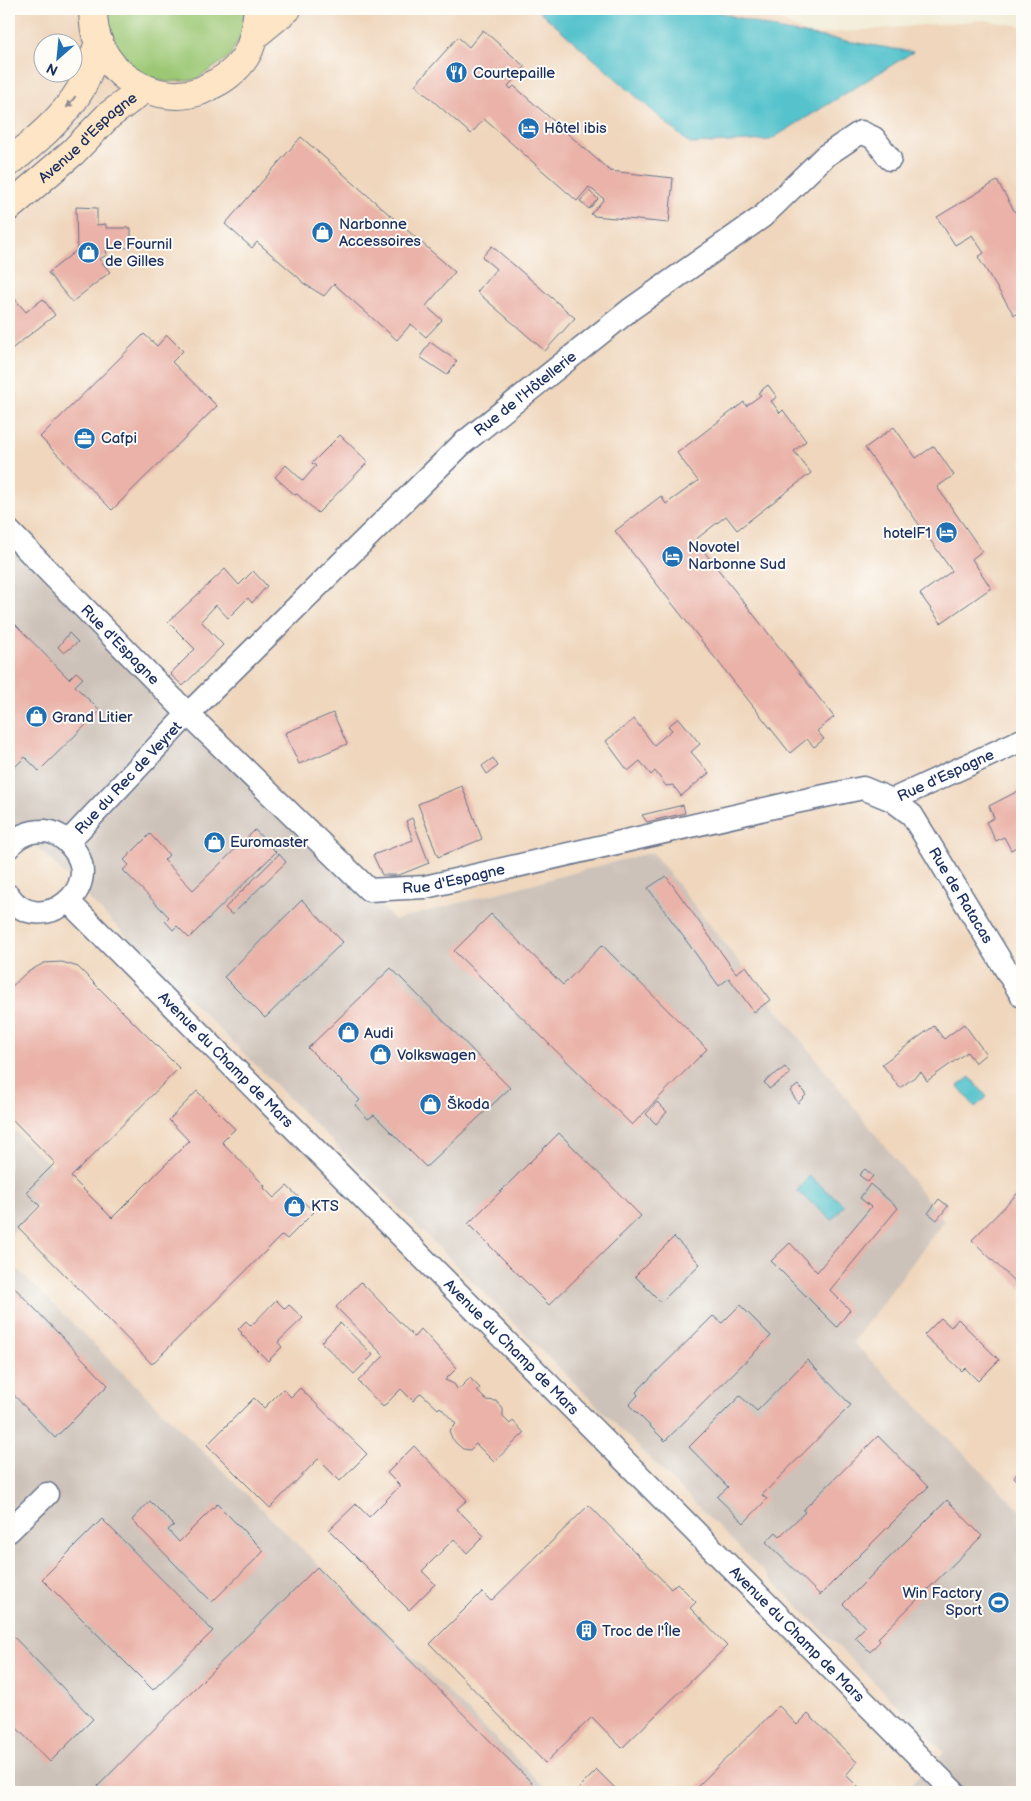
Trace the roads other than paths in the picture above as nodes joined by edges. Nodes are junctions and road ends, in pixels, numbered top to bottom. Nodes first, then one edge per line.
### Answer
1 (93, 9) edge
2 (258, 9) edge
3 (287, 9) edge
4 (254, 36) junction
5 (99, 43) junction
6 (144, 89) junction
7 (890, 159) dead end
8 (9, 162) edge
9 (9, 207) edge
10 (9, 531) edge
11 (188, 714) junction
12 (1022, 740) edge
13 (892, 800) junction
14 (68, 842) junction
15 (10, 843) edge
16 (10, 900) edge
17 (68, 901) junction
18 (1022, 996) edge
19 (47, 1494) dead end
20 (9, 1531) edge
21 (954, 1792) edge

1 - 5 main road
2 - 4 main road
3 - 4 main road
4 - 6 main road
5 - 6 main road
5 -> 8 main road
6 - 9 main road, Avenue d'Espagne
7 - 11 street, Rue de l'Hôtellerie
10 - 11 street, Rue d'Espagne
11 - 13 street, Rue d'Espagne
11 - 14 street, Rue du Rec de Veyret
12 - 13 street, Rue d'Espagne
13 - 18 street, Rue de Ratacas
14 - 15 street
14 - 17 street
16 - 17 street
17 - 21 street, Avenue du Champ de Mars
19 - 20 street

